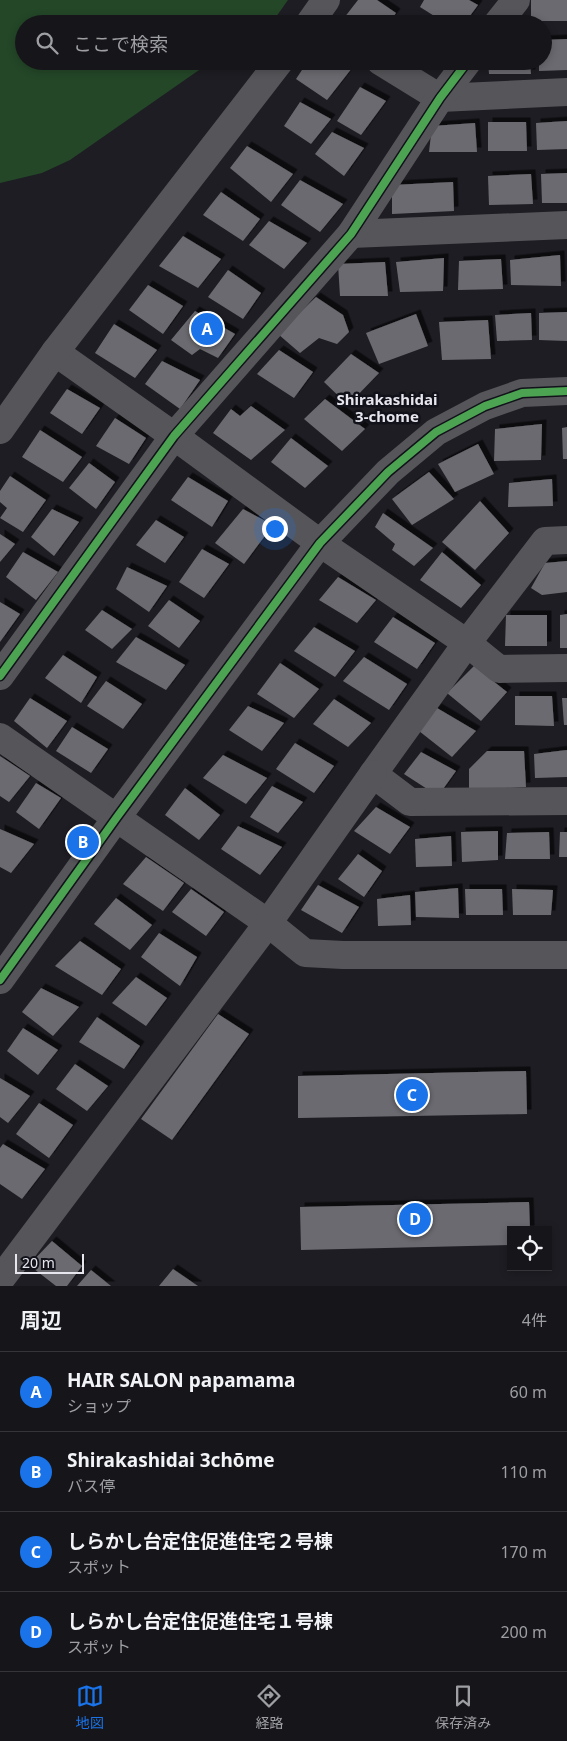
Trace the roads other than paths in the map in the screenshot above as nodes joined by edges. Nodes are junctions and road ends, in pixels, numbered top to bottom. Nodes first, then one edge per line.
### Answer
1 (516, 0) edge
2 (504, 15) edge
3 (273, 70) edge
4 (395, 70) edge
5 (461, 70) edge
6 (567, 92) edge
7 (440, 98) junction
8 (567, 225) edge
9 (351, 234) junction
10 (55, 352) junction
11 (567, 391) edge
12 (0, 430) edge
13 (174, 436) junction
14 (567, 540) edge
15 (320, 543) junction
16 (467, 643) junction
17 (567, 668) edge
18 (0, 676) edge
19 (0, 736) edge
20 (373, 774) junction
21 (567, 800) edge
22 (117, 817) junction
23 (268, 923) junction
24 (567, 955) edge
25 (0, 980) edge
26 (3, 1280) edge

1 - 2 street
3 - 10 street
4 - 7 street
5 - 7 street
6 - 7 street
7 - 9 street
8 - 9 street
9 - 13 street
10 - 12 street
10 - 13 street
11 - 15 street
13 - 15 street
13 - 18 street
14 - 16 street
15 - 16 street
15 - 22 street
16 - 17 street
16 - 20 street
19 - 22 street
20 - 21 street
20 - 23 street
22 - 23 street
22 - 25 street
23 - 24 street
23 - 26 street

